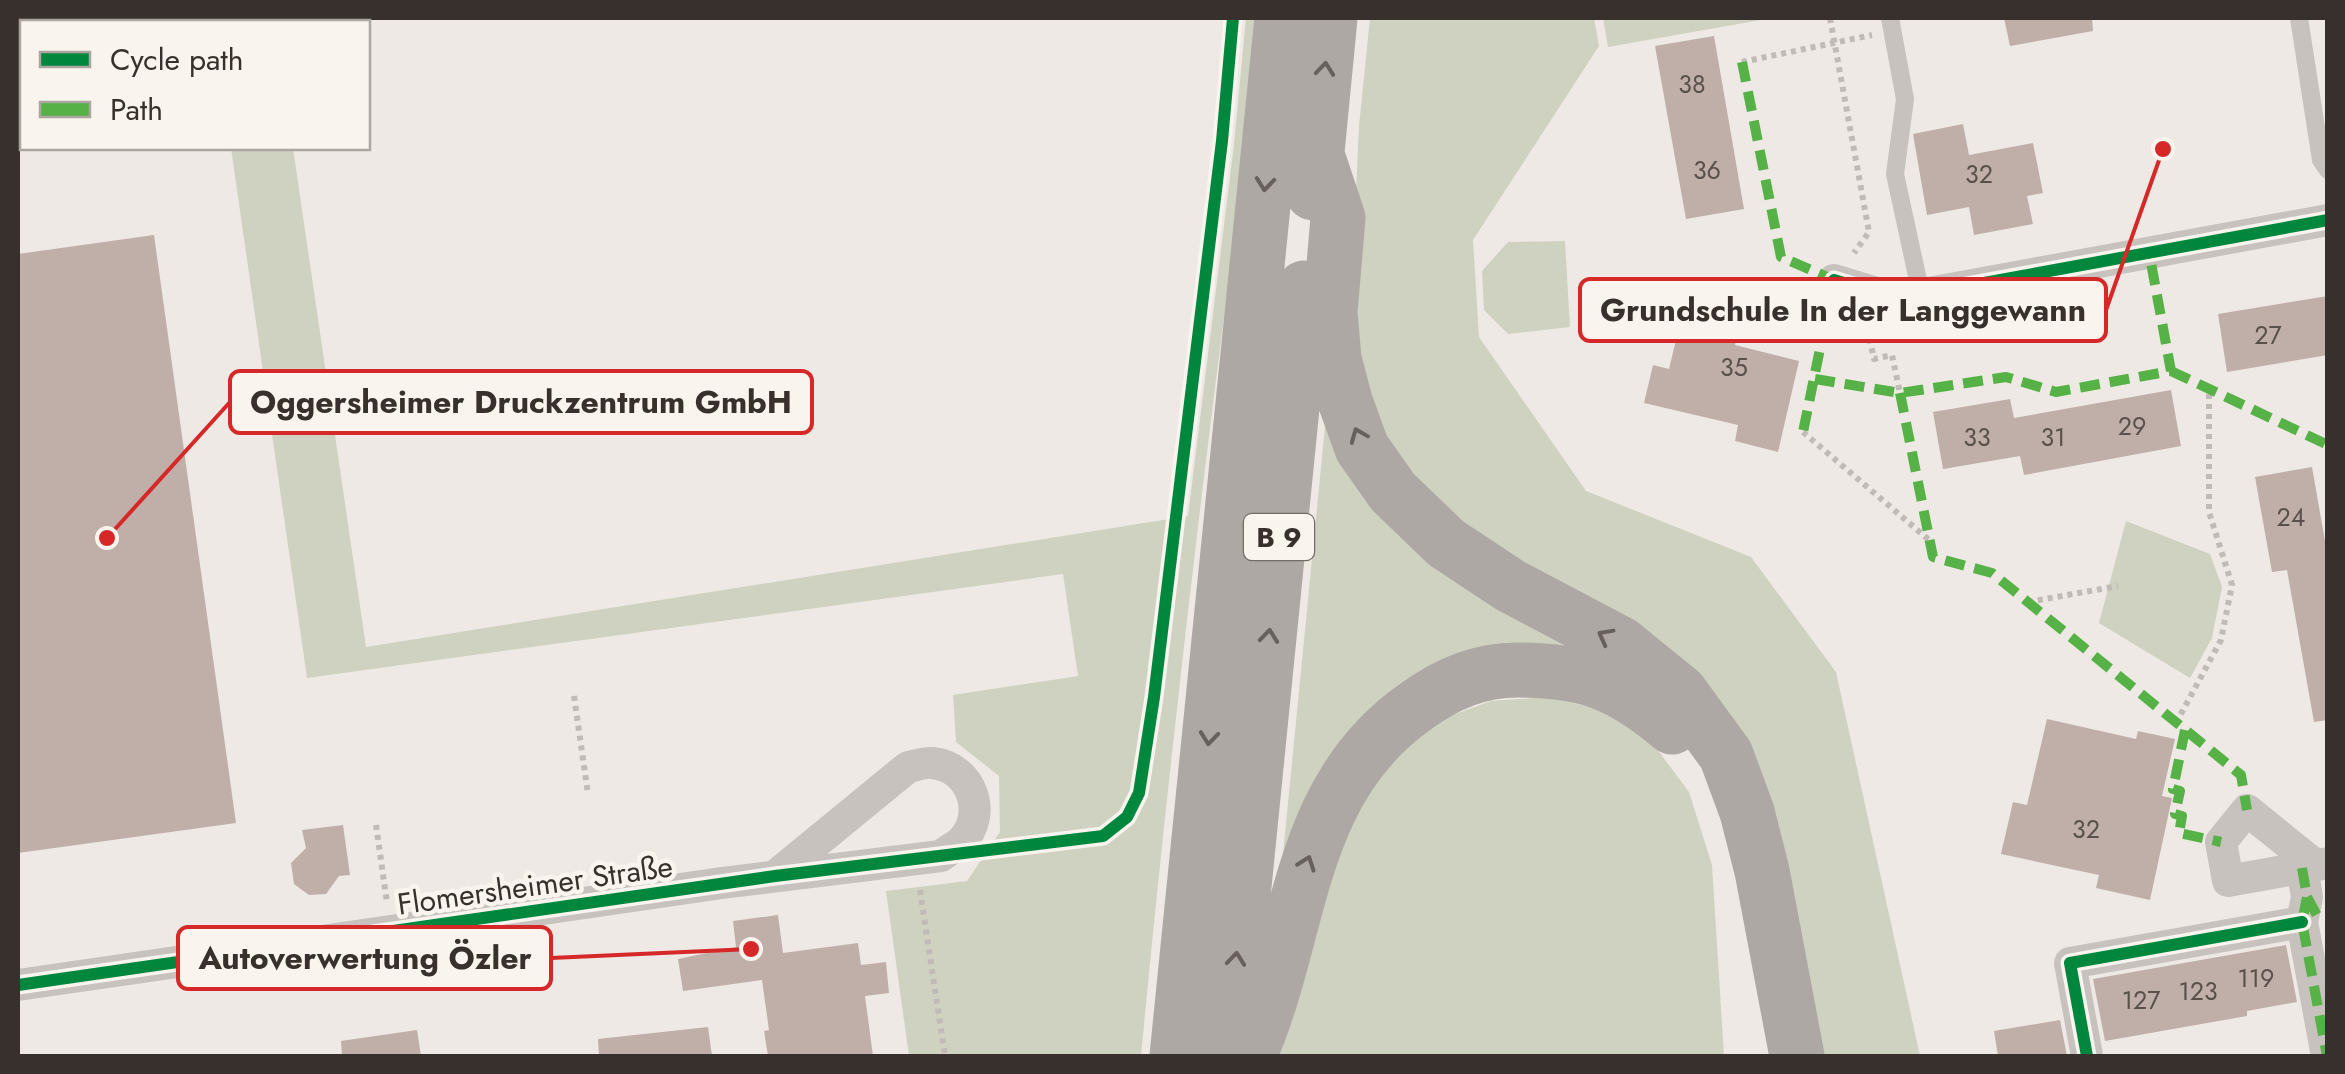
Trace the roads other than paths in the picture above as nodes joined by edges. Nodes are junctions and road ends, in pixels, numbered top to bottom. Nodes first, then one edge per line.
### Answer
1 (1282, 18) edge
2 (1330, 18) edge
3 (2299, 18) edge
4 (1891, 24) edge
5 (1317, 155) junction
6 (2328, 170) edge
7 (2328, 220) edge
8 (1846, 283) road end
9 (1921, 294) junction
10 (776, 876) junction
11 (2312, 889) edge
12 (18, 985) edge
13 (1177, 1056) edge
14 (1226, 1056) edge
15 (1249, 1056) edge
16 (1770, 1056) edge
17 (1797, 1056) edge
18 (2087, 1056) edge
19 (2327, 1056) edge

1 -> 13 highway, B 9
5 -> 2 highway, B 9
3 - 6 lane
4 - 9 lane
14 -> 5 highway, B 9
17 -> 5 highway
7 - 9 street
8 - 9 street
10 - 10 street, Flomersheimer Straße
10 - 12 street, Flomersheimer Straße
11 - 18 street
11 - 19 street
15 -> 16 highway

